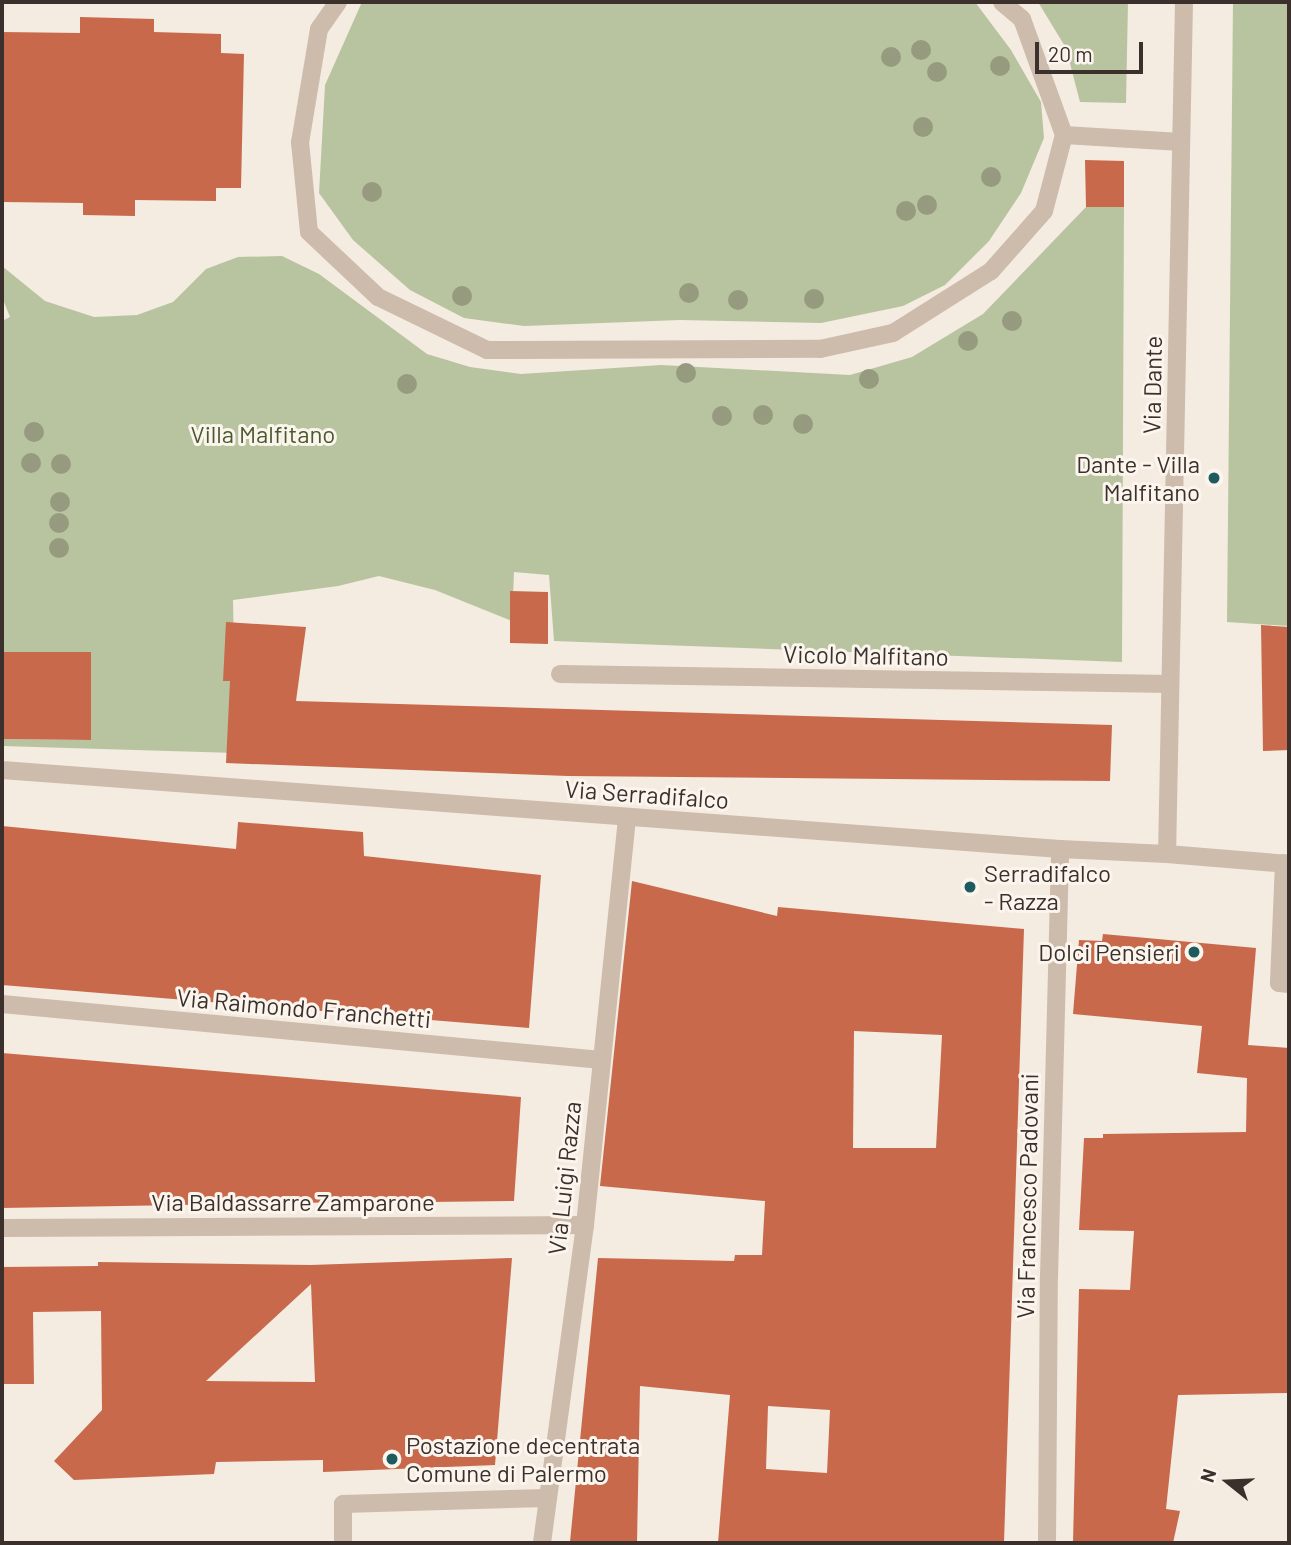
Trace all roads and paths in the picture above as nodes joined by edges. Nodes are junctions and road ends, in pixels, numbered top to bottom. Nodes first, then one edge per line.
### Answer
1 (338, 2) edge
2 (1002, 2) edge
3 (1184, 2) edge
4 (1064, 135) junction
5 (1181, 142) junction
6 (560, 674) dead end
7 (1170, 684) junction
8 (2, 770) edge
9 (627, 817) junction
10 (1059, 849) junction
11 (1167, 854) junction
12 (1287, 863) edge
13 (1289, 984) edge
14 (2, 1004) edge
15 (601, 1060) junction
16 (584, 1224) junction
17 (2, 1228) edge
18 (548, 1498) junction
19 (344, 1543) edge
20 (542, 1543) edge
21 (1047, 1543) edge

1 - 4 street
2 - 4 street
3 - 5 street, Via Dante
4 - 5 street
5 - 7 street, Via Dante
6 - 7 street, Vicolo Malfitano
7 - 11 street, Via Dante
8 - 9 street, Via Serradifalco
9 - 10 street, Via Serradifalco
9 - 15 street, Via Luigi Razza
10 - 11 street, Via Serradifalco
10 - 21 street, Via Francesco Padovani
11 - 12 street, Via Serradifalco
12 - 13 street
14 - 15 street, Via Raimondo Franchetti
15 - 16 street, Via Luigi Razza
16 - 17 street, Via Baldassarre Zamparone
16 - 18 street, Via Luigi Razza
18 - 19 street
18 - 20 street, Via Luigi Razza

